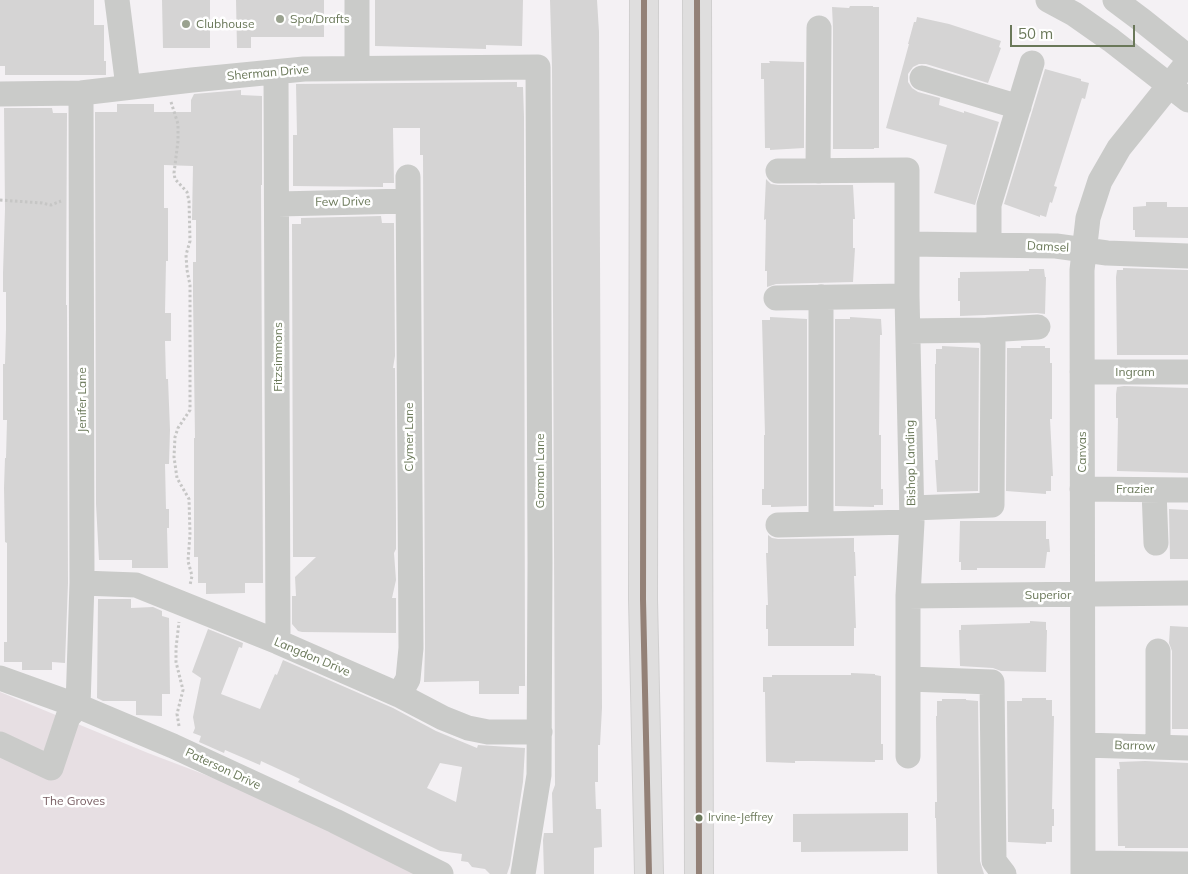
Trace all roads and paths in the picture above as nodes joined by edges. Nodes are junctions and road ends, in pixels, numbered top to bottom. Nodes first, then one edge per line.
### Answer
1 (117, 0) edge
2 (357, 0) edge
3 (644, 0) edge
4 (697, 0) edge
5 (1048, 0) edge
6 (1115, 0) edge
7 (819, 28) dead end
8 (1188, 57) edge
9 (1188, 62) edge
10 (1032, 63) dead end
11 (538, 67) joint
12 (357, 68) junction
13 (276, 73) junction
14 (922, 78) dead end
15 (167, 83) junction
16 (128, 87) junction
17 (1179, 92) edge
18 (0, 94) edge
19 (81, 94) junction
20 (1019, 107) junction
21 (778, 171) dead end
22 (818, 171) junction
23 (408, 177) dead end
24 (0, 200) edge
25 (408, 201) junction
26 (278, 204) junction
27 (82, 206) junction
28 (908, 244) junction
29 (989, 245) junction
30 (1084, 250) junction
31 (1188, 256) edge
32 (907, 296) junction
33 (821, 297) junction
34 (776, 298) dead end
35 (1038, 327) dead end
36 (987, 330) junction
37 (908, 331) junction
38 (1082, 372) junction
39 (1188, 372) edge
40 (1082, 489) junction
41 (1154, 490) junction
42 (1188, 490) edge
43 (912, 515) junction
44 (821, 524) junction
45 (778, 526) dead end
46 (1156, 544) dead end
47 (82, 583) junction
48 (1188, 593) edge
49 (1082, 595) junction
50 (908, 596) junction
51 (185, 604) junction
52 (278, 642) junction
53 (1158, 651) dead end
54 (0, 678) edge
55 (908, 679) junction
56 (399, 695) junction
57 (78, 706) junction
58 (540, 732) junction
59 (0, 744) edge
60 (1083, 745) junction
61 (173, 746) junction
62 (1158, 747) junction
63 (1188, 748) edge
64 (908, 756) dead end
65 (1188, 864) edge
66 (1083, 868) edge
67 (441, 874) edge
68 (523, 874) edge
69 (648, 874) edge
70 (699, 874) edge
71 (1004, 874) edge

1 - 16 street
2 - 12 street
3 - 69 main road
4 - 70 main road
5 - 17 street
6 - 8 street
7 - 22 street
9 - 17 street, Canvas
10 - 20 street
11 - 12 street, Sherman Drive
11 - 58 street, Gorman Lane
12 - 13 street, Sherman Drive
13 - 15 street, Sherman Drive
13 - 26 street, Fitzsimmons
14 - 20 street
15 - 16 street, Sherman Drive
15 - 51 path
16 - 19 street, Sherman Drive
17 - 30 street, Canvas
18 - 19 street, Sherman Drive
19 - 27 street, Jenifer Lane
20 - 29 street
21 - 22 street
22 - 28 street, Bishop Landing
23 - 25 street, Clymer Lane
24 - 27 path
25 - 26 street, Few Drive
25 - 56 street, Clymer Lane
26 - 52 street, Fitzsimmons
27 - 47 street, Jenifer Lane
28 - 29 street, Damsel
28 - 32 street, Bishop Landing
29 - 30 street, Damsel
30 - 31 street, Damsel
30 - 38 street, Canvas
32 - 33 street
32 - 37 street, Bishop Landing
33 - 34 street
33 - 44 street
35 - 36 street
36 - 37 street
36 - 43 street
37 - 43 street, Bishop Landing
38 - 39 street, Ingram
38 - 40 street, Canvas
40 - 41 street, Frazier
40 - 49 street, Canvas
41 - 42 street, Frazier
41 - 46 street
43 - 44 street
43 - 50 street, Bishop Landing
44 - 45 street
47 - 51 street, Langdon Drive
47 - 57 street, Jenifer Lane
48 - 49 street, Superior
49 - 50 street, Superior
49 - 60 street, Canvas
50 - 55 street, Bishop Landing
51 - 52 street, Langdon Drive
51 - 61 path
52 - 56 street, Langdon Drive
53 - 62 street
54 - 57 street, Paterson Drive
55 - 64 street, Bishop Landing
55 - 71 street
56 - 58 street, Langdon Drive
57 - 59 street
57 - 61 street, Paterson Drive
58 - 68 street, Gorman Lane
60 - 62 street, Barrow
60 - 66 street, Canvas
61 - 67 street, Paterson Drive
62 - 63 street, Barrow
65 - 66 street

